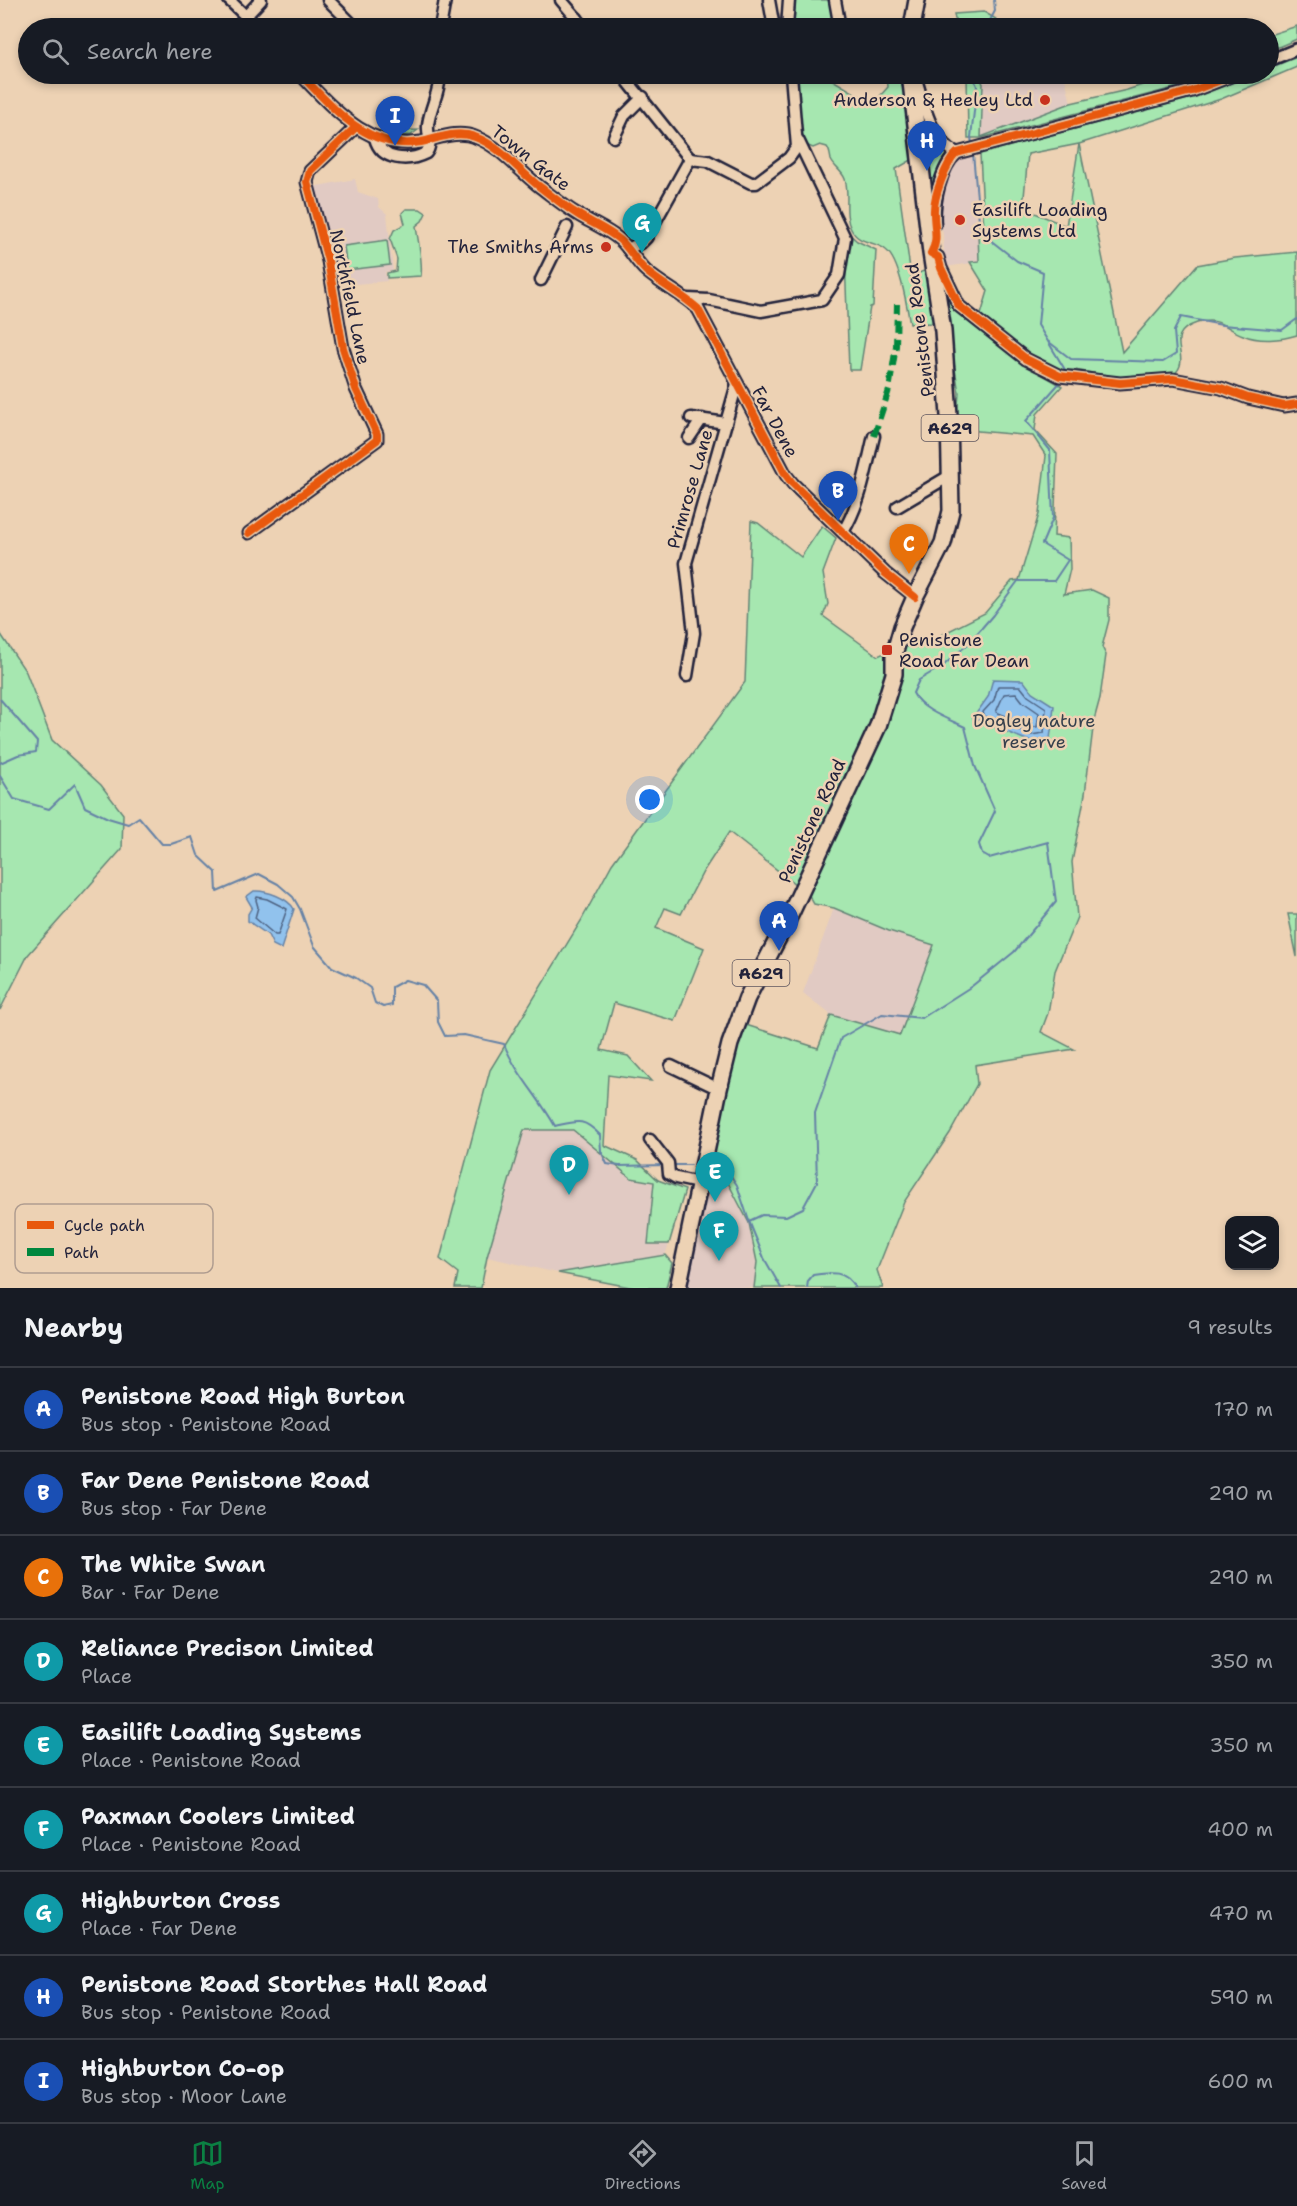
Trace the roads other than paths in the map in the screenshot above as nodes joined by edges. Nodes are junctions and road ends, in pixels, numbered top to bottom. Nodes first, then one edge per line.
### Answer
1 (229, 0) edge
2 (261, 0) edge
3 (327, 0) edge
4 (445, 0) edge
5 (561, 0) edge
6 (769, 0) edge
7 (789, 0) edge
8 (835, 0) edge
9 (917, 0) edge
10 (246, 16) joint
11 (346, 18) edge
12 (442, 18) edge
13 (577, 18) edge
14 (772, 18) edge
15 (788, 18) edge
16 (838, 18) edge
17 (914, 18) edge
18 (1297, 49) edge
19 (1279, 57) edge
20 (310, 84) edge
21 (440, 84) edge
22 (631, 84) edge
23 (792, 84) edge
24 (911, 84) edge
25 (918, 84) edge
26 (1210, 84) edge
27 (643, 97) junction
28 (356, 127) junction
29 (614, 137) dead end
30 (429, 140) junction
31 (798, 140) junction
32 (960, 152) junction
33 (690, 159) junction
34 (571, 220) junction
35 (628, 249) junction
36 (931, 253) junction
37 (541, 280) dead end
38 (688, 300) junction
39 (737, 384) junction
40 (1297, 404) edge
41 (726, 423) junction
42 (874, 436) dead end
43 (689, 438) dead end
44 (951, 476) junction
45 (897, 507) dead end
46 (843, 532) junction
47 (249, 533) dead end
48 (915, 597) junction
49 (687, 676) dead end
50 (671, 1066) dead end
51 (719, 1089) junction
52 (650, 1140) dead end
53 (699, 1184) junction
54 (678, 1288) edge

1 - 10 street
2 - 10 street
3 - 11 street
4 - 12 street
5 - 13 street
6 - 14 street
7 - 15 street
8 - 16 street
9 - 17 highway
18 - 19 street
20 - 28 street
21 - 30 street
22 - 27 street
23 - 31 street
24 - 36 highway, Penistone Road / A629
25 - 32 street
26 - 32 street
27 - 29 street
27 - 33 street
28 - 30 street, Town Gate
28 - 47 street, Northfield Lane
30 - 34 street, Town Gate
31 - 33 street
31 - 38 street
32 - 36 street
33 - 35 street
34 - 35 street, Town Gate
34 - 37 street
35 - 38 street, Far Dene
36 - 40 street
36 - 44 highway, Penistone Road / A629
38 - 39 street, Far Dene
39 - 41 street, Primrose Lane
39 - 46 street, Far Dene
41 - 43 street
41 - 49 street, Primrose Lane
42 - 46 street
44 - 45 street
44 - 48 highway, Penistone Road / A629
46 - 48 street, Far Dene
48 - 51 highway, Penistone Road / A629
50 - 51 street
51 - 53 highway, Penistone Road / A629
52 - 53 street
53 - 54 highway, Penistone Road / A629

